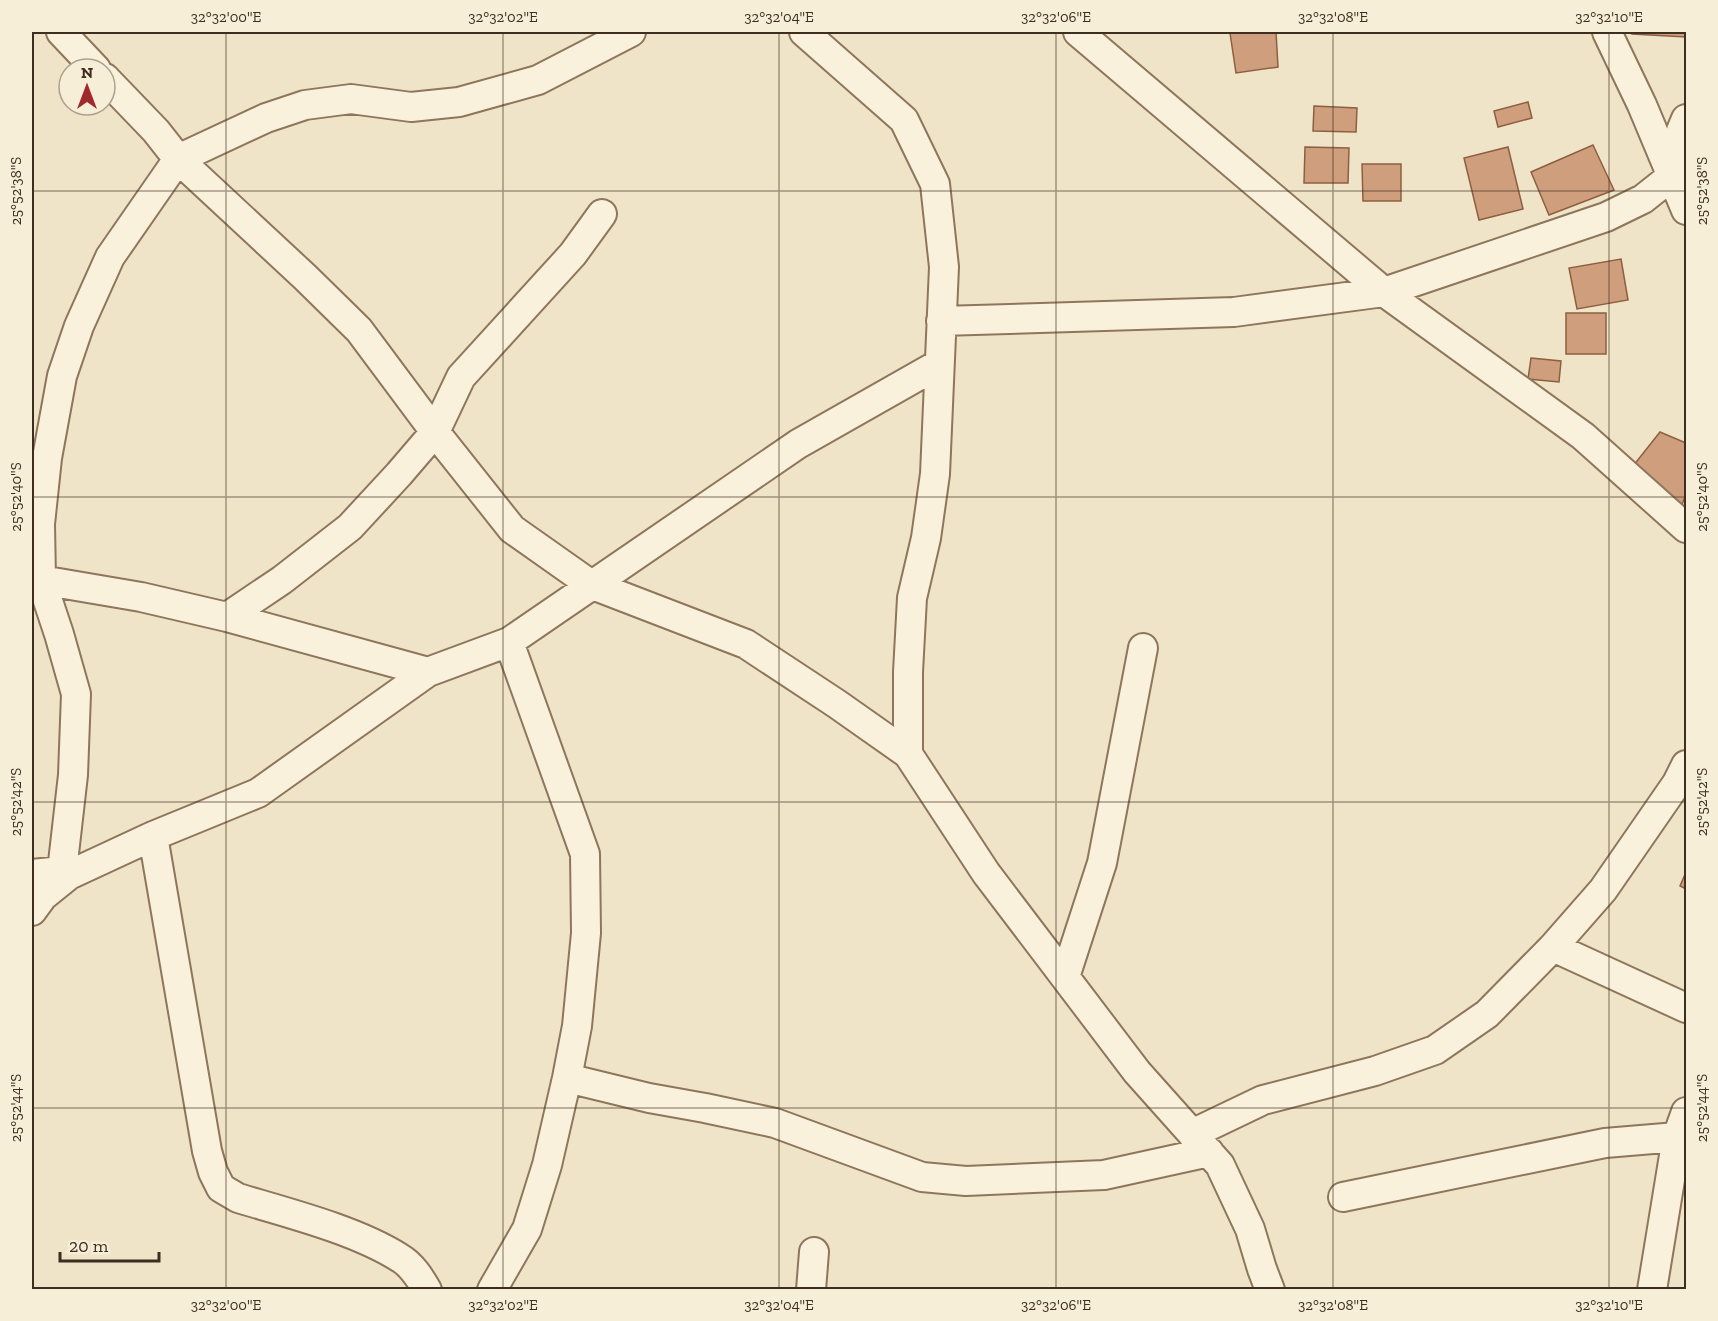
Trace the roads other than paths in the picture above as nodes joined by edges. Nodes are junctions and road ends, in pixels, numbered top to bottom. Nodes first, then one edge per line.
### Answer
1 (61, 32) edge
2 (631, 32) edge
3 (804, 32) edge
4 (1078, 32) edge
5 (1607, 32) edge
6 (85, 57) edge
7 (117, 90) edge
8 (1686, 119) edge
9 (178, 159) junction
10 (1672, 176) junction
11 (1686, 210) edge
12 (602, 214) dead end
13 (1383, 292) junction
14 (940, 321) junction
15 (939, 364) junction
16 (435, 432) junction
17 (1686, 528) edge
18 (590, 584) junction
19 (40, 591) edge
20 (227, 617) junction
21 (508, 642) junction
22 (1143, 648) dead end
23 (428, 672) junction
24 (908, 754) junction
25 (1686, 765) edge
26 (153, 836) junction
27 (65, 873) junction
28 (32, 874) edge
29 (32, 911) edge
30 (1553, 947) junction
31 (1065, 977) junction
32 (1686, 1008) edge
33 (567, 1078) junction
34 (1682, 1124) edge
35 (1201, 1143) junction
36 (1343, 1197) dead end
37 (814, 1252) dead end
38 (1262, 1283) edge
39 (427, 1290) edge
40 (492, 1290) edge
41 (811, 1290) edge
42 (1652, 1290) edge

1 - 6 street
2 - 9 street
3 - 14 street
4 - 13 street
5 - 10 street
7 - 9 street
8 - 10 street
9 - 16 street
9 - 19 street
10 - 11 street
10 - 13 street
12 - 16 street
13 - 14 street
13 - 17 street
14 - 15 street
15 - 18 street
15 - 24 street
16 - 18 street
16 - 20 street
18 - 21 street
18 - 24 street
19 - 20 street
19 - 27 street
20 - 23 street
21 - 23 street
21 - 33 street
22 - 31 street
23 - 26 street
24 - 31 street
25 - 30 street
26 - 27 street
26 - 39 street
27 - 28 street
27 - 29 street
30 - 32 street
30 - 35 street
31 - 35 street
33 - 35 street
33 - 40 street
34 - 36 street
34 - 42 street
35 - 38 street
37 - 41 street

